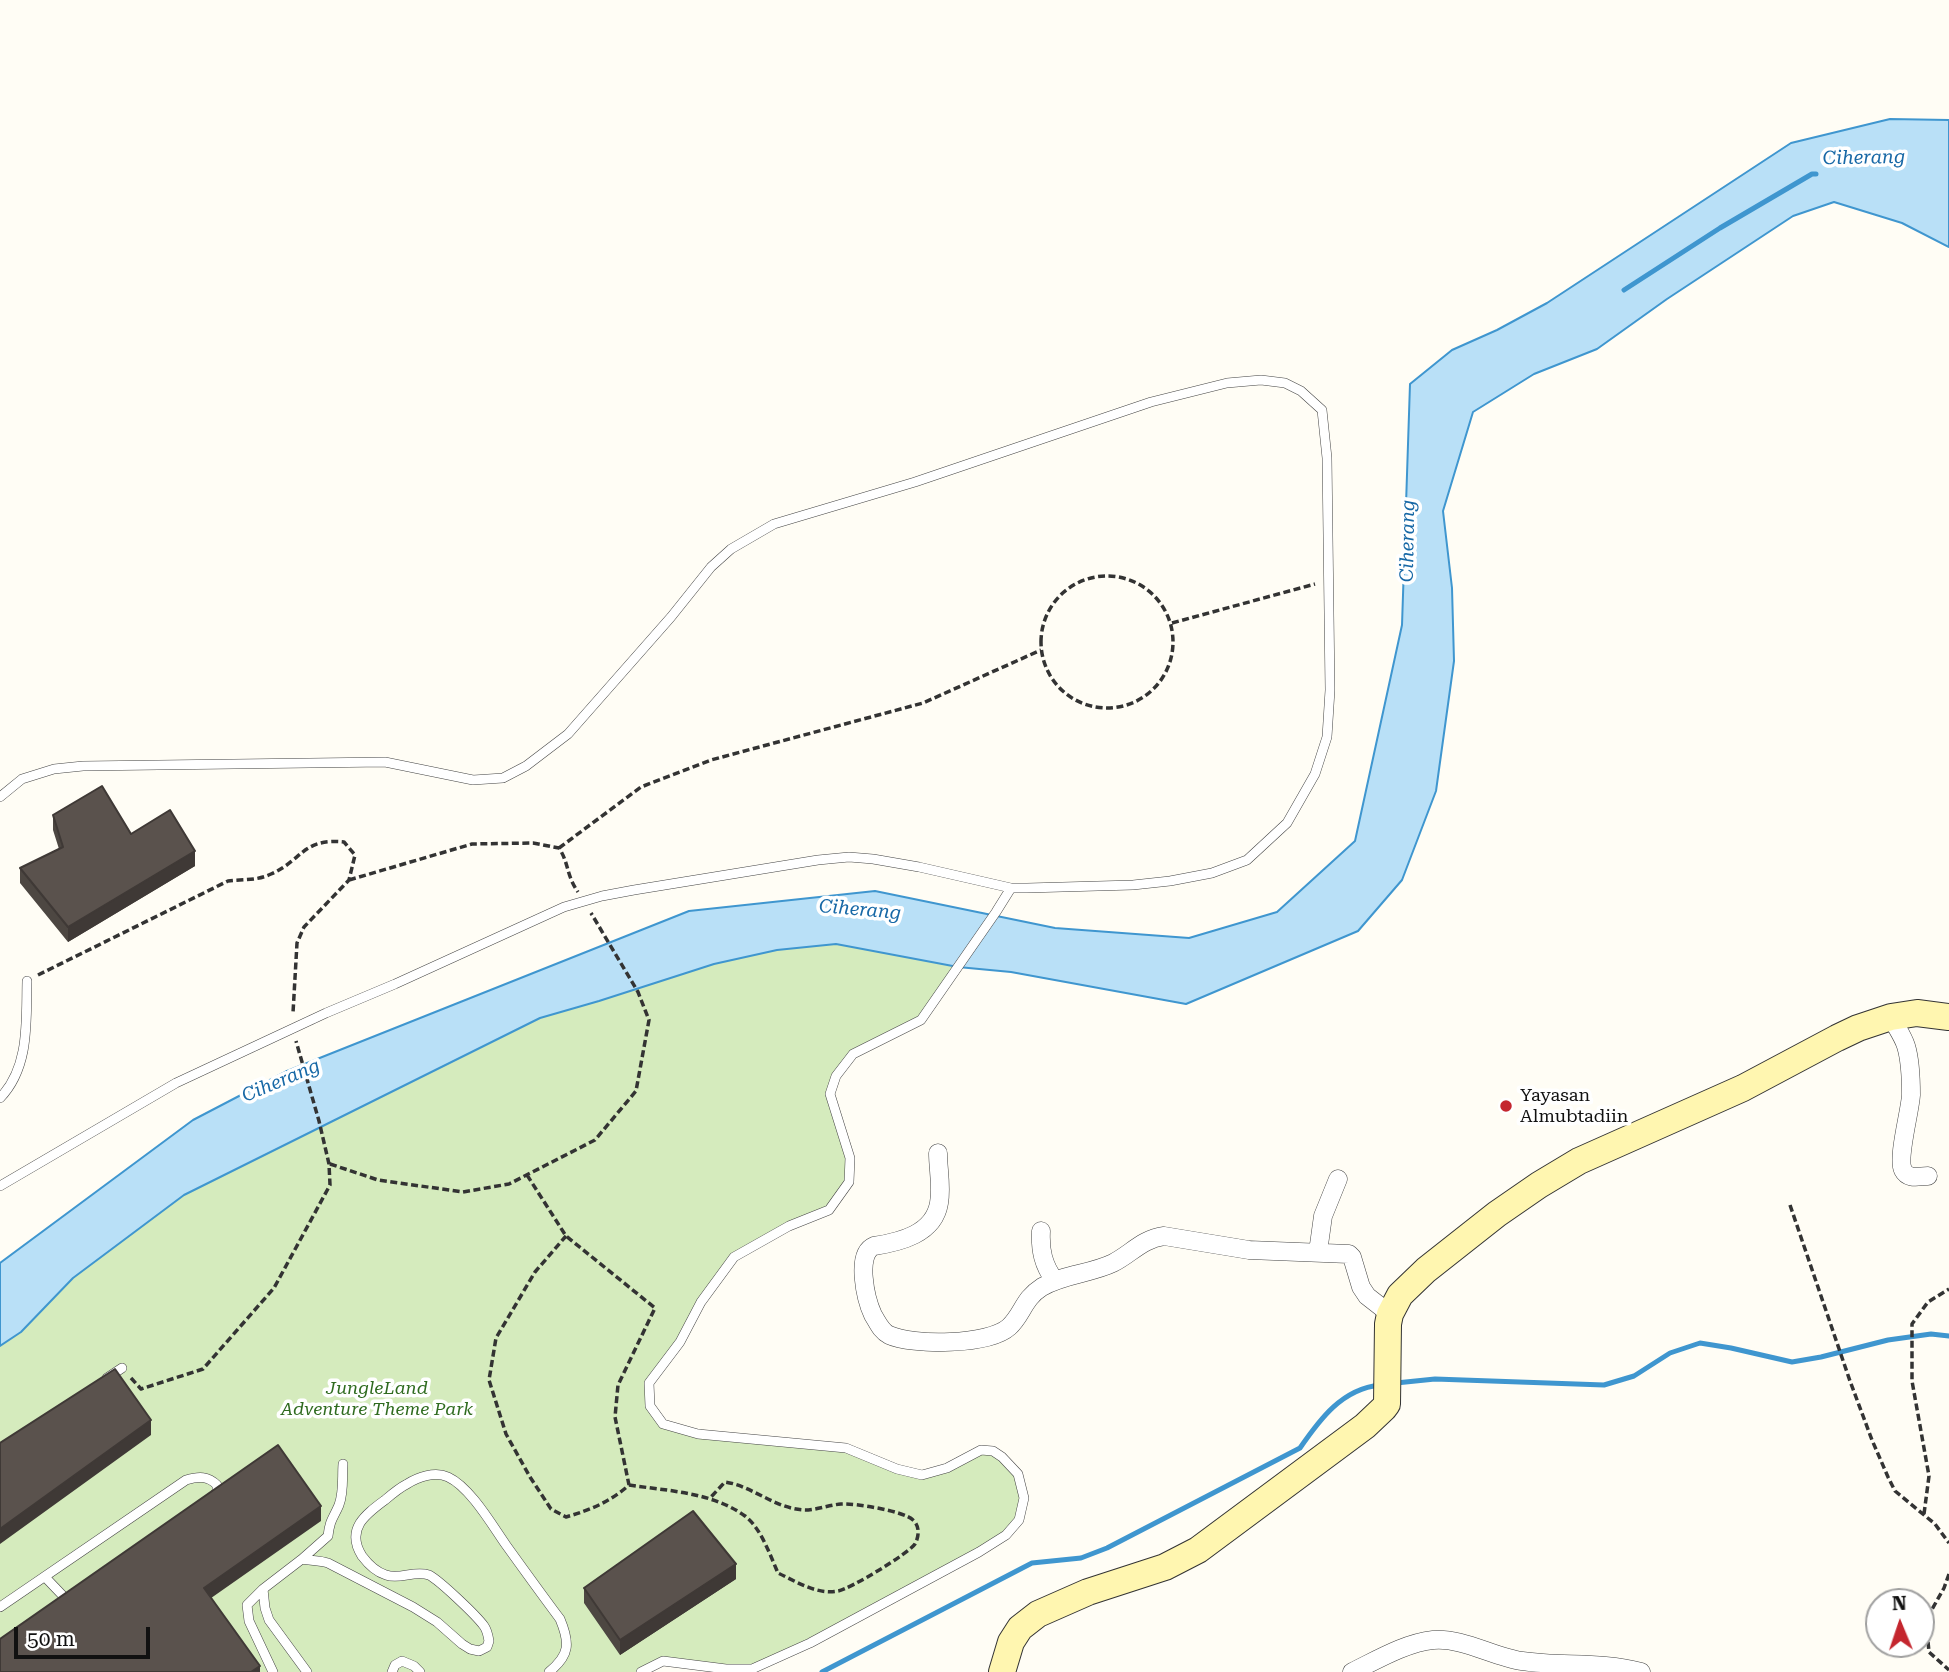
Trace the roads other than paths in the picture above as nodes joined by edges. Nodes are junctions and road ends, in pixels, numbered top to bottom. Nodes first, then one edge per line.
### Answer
1 (0, 797) edge
2 (1011, 888) junction
3 (27, 981) road end
4 (1891, 1017) junction
5 (1949, 1017) edge
6 (0, 1098) edge
7 (939, 1153) dead end
8 (1928, 1176) dead end
9 (1338, 1179) dead end
10 (0, 1186) edge
11 (1041, 1231) dead end
12 (1318, 1252) junction
13 (1055, 1280) junction
14 (1390, 1314) junction
15 (122, 1368) road end
16 (100, 1383) edge
17 (343, 1465) dead end
18 (201, 1505) edge
19 (302, 1559) junction
20 (45, 1577) junction
21 (263, 1589) junction
22 (78, 1591) edge
23 (66, 1599) junction
24 (57, 1606) edge
25 (0, 1607) edge
26 (273, 1672) edge
27 (307, 1672) edge
28 (391, 1672) edge
29 (420, 1672) edge
30 (549, 1672) edge
31 (641, 1672) edge
32 (1002, 1672) edge
33 (1352, 1672) edge
34 (1641, 1672) edge

1 - 2 lane
2 - 10 lane
2 - 31 lane
3 - 6 lane
4 - 5 street
4 - 8 street
4 - 14 street
7 - 13 street
9 - 12 street
11 - 13 street
12 - 13 street
12 - 14 street
14 - 32 street
15 - 16 lane
17 - 19 lane
18 - 20 lane
19 - 21 lane
19 - 30 lane
20 - 23 lane
20 - 25 lane
21 - 26 lane
21 - 27 lane
22 - 23 lane
23 - 24 lane
28 - 29 lane
33 - 34 street

